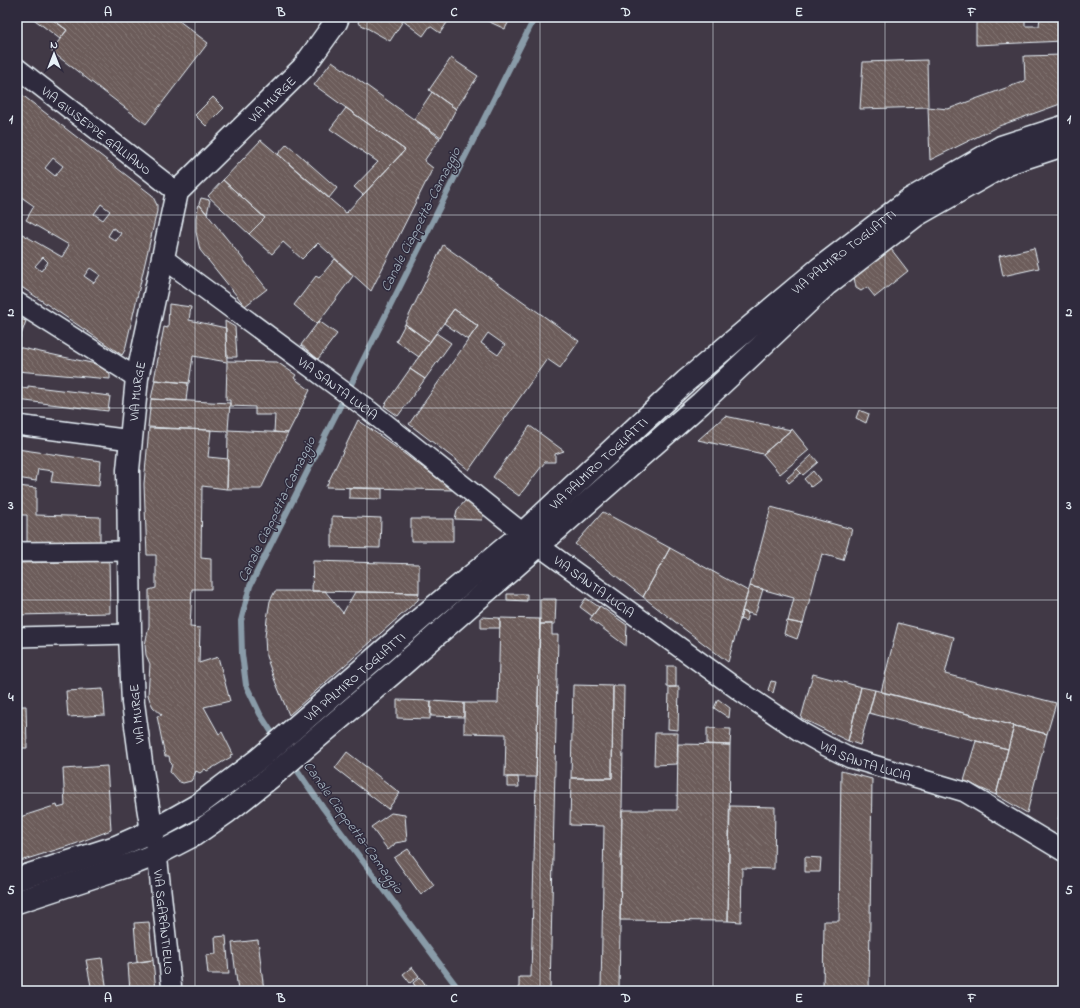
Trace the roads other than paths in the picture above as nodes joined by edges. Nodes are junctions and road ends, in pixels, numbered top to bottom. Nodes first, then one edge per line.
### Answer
1 (338, 17) edge
2 (17, 68) edge
3 (1063, 127) edge
4 (1063, 145) edge
5 (177, 192) junction
6 (163, 258) junction
7 (17, 302) edge
8 (137, 378) junction
9 (17, 425) edge
10 (131, 440) junction
11 (531, 540) junction
12 (129, 551) junction
13 (17, 552) edge
14 (130, 634) junction
15 (17, 637) edge
16 (152, 831) junction
17 (1063, 851) edge
18 (157, 854) junction
19 (17, 879) edge
20 (17, 902) edge
21 (172, 991) edge

1 - 5 main road, VIA MURGE
2 - 5 street, VIA GIUSEPPE GALLIANO
3 - 11 main road, VIA PALMIRO TOGLIATTI
4 - 11 main road, VIA PALMIRO TOGLIATTI
5 - 6 main road, VIA MURGE
6 - 8 main road, VIA MURGE
6 - 11 street, VIA SANTA LUCIA
7 - 8 street
8 - 10 main road, VIA MURGE
9 - 10 street
10 - 12 main road, VIA MURGE
11 - 16 main road, VIA PALMIRO TOGLIATTI
11 - 17 street, VIA SANTA LUCIA
11 - 18 main road, VIA PALMIRO TOGLIATTI
12 - 13 street
12 - 14 main road, VIA MURGE
14 - 15 street
14 - 16 main road, VIA MURGE
16 - 18 street
16 - 19 main road, VIA PALMIRO TOGLIATTI
18 - 20 main road, VIA PALMIRO TOGLIATTI
18 - 21 street, VIA SGARANTIELLO

